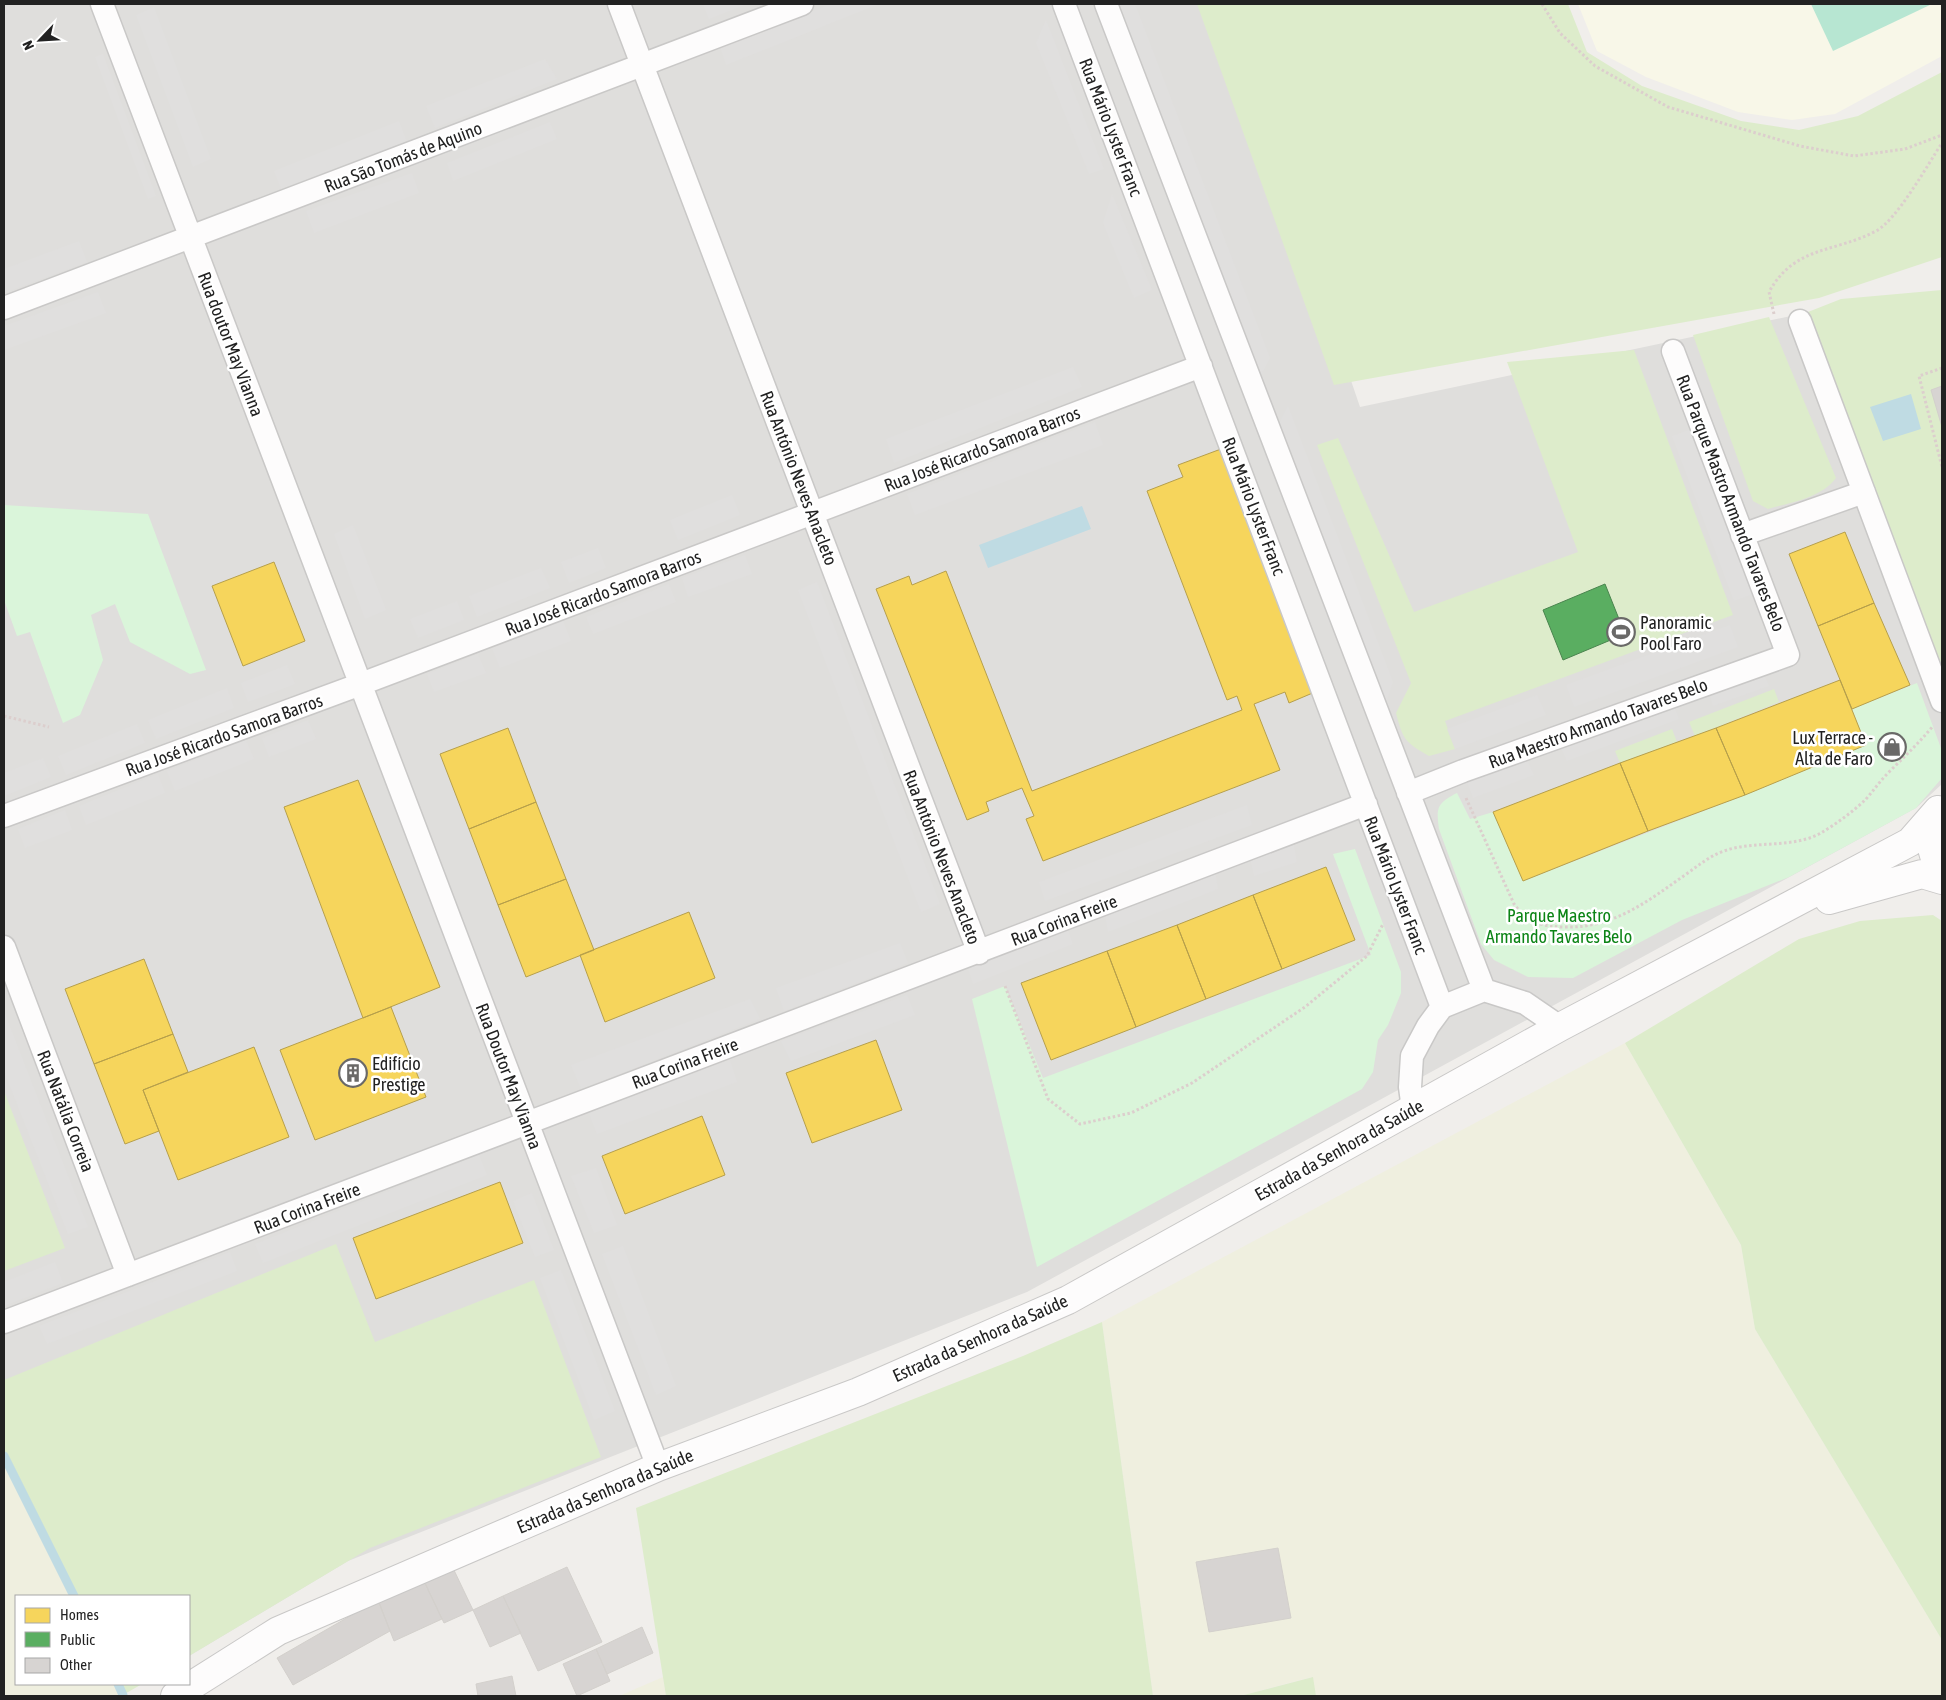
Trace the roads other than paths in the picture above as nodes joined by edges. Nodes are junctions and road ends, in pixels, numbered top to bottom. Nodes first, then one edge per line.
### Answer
1 (102, 4) edge
2 (619, 4) edge
3 (802, 4) edge
4 (1064, 4) edge
5 (1106, 4) edge
6 (642, 66) junction
7 (190, 237) junction
8 (4, 308) edge
9 (1800, 321) road end
10 (1672, 352) dead end
11 (1201, 366) junction
12 (1864, 492) junction
13 (812, 513) junction
14 (1742, 535) junction
15 (1788, 656) joint
16 (361, 684) junction
17 (1942, 701) edge
18 (1408, 792) junction
19 (1366, 804) junction
20 (1940, 808) edge
21 (4, 816) edge
22 (1942, 870) edge
23 (1942, 880) edge
24 (1758, 922) junction
25 (4, 947) edge
26 (979, 953) junction
27 (1484, 990) junction
28 (1442, 1008) junction
29 (1560, 1027) junction
30 (1414, 1109) junction
31 (528, 1124) junction
32 (128, 1275) junction
33 (4, 1322) edge
34 (658, 1467) junction
35 (175, 1696) edge

1 - 7 street, Rua doutor May Vianna
2 - 6 street, Rua António Neves Anacleto
3 - 6 street, Rua São Tomás de Aquino
4 - 11 street, Rua Mário Lyster Franc
5 - 18 street
6 - 7 street, Rua São Tomás de Aquino
6 - 13 street, Rua António Neves Anacleto
7 - 8 street, Rua São Tomás de Aquino
7 - 16 street, Rua doutor May Vianna
9 - 12 street
10 - 14 street, Rua Parque Mastro Armando Tavares Belo
11 - 13 street, Rua José Ricardo Samora Barros
11 - 19 street, Rua Mário Lyster Franc
12 - 14 street
12 - 17 street
13 - 16 street, Rua José Ricardo Samora Barros
13 - 26 street, Rua António Neves Anacleto
14 - 15 street, Rua Parque Mastro Armando Tavares Belo
15 - 18 street, Rua Maestro Armando Tavares Belo
16 - 21 street, Rua José Ricardo Samora Barros
16 - 31 street, Rua Doutor May Vianna
18 - 27 street
19 - 26 street, Rua Corina Freire
19 - 28 street, Rua Mário Lyster Franc
20 - 22 street
20 - 24 street
23 - 24 street
24 - 29 street, Estrada da Senhora da Saúde
25 - 32 street, Rua Natália Correia
26 - 31 street, Rua Corina Freire
27 - 28 street
27 - 29 street
28 - 30 street
29 - 30 street, Estrada da Senhora da Saúde
30 - 34 street, Estrada da Senhora da Saúde
31 - 32 street, Rua Corina Freire
31 - 34 street, Rua Doutor May Vianna
32 - 33 street, Rua Corina Freire
34 - 35 street, Estrada da Senhora da Saúde

